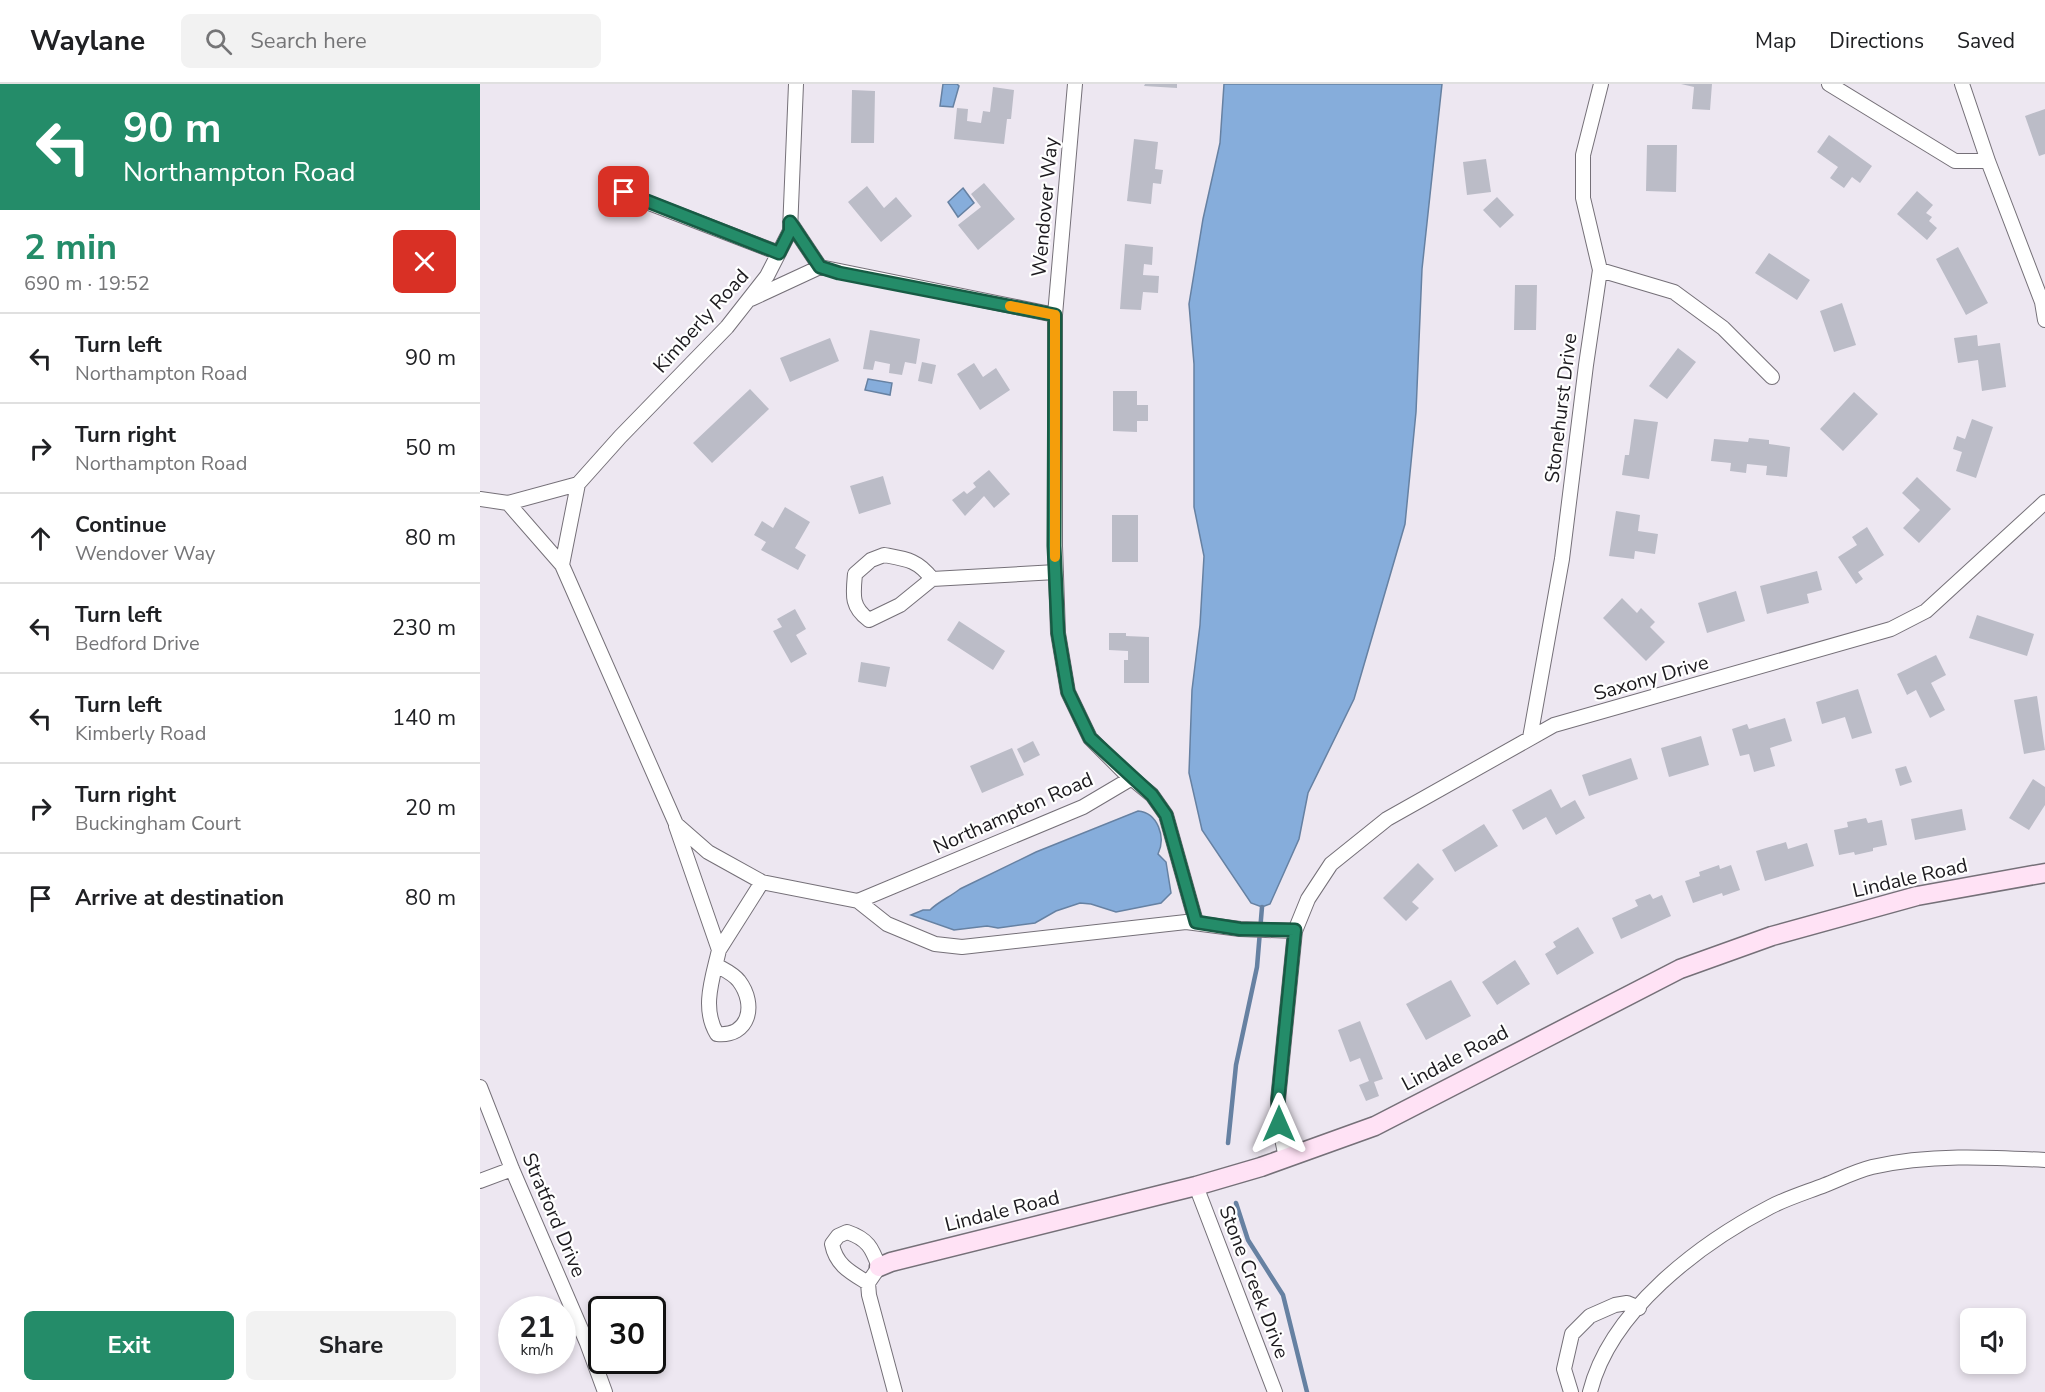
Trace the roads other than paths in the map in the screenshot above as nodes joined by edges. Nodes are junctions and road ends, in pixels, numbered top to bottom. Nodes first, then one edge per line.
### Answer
1 (796, 84) edge
2 (1075, 84) edge
3 (1601, 84) edge
4 (1829, 84) edge
5 (1962, 84) edge
6 (1988, 161) junction
7 (624, 192) dead end
8 (790, 222) junction
9 (779, 253) junction
10 (820, 267) junction
11 (1600, 270) junction
12 (748, 300) junction
13 (1055, 315) junction
14 (2045, 320) edge
15 (1772, 377) dead end
16 (578, 484) junction
17 (480, 499) edge
18 (2045, 502) edge
19 (508, 503) junction
20 (562, 565) junction
21 (1056, 572) junction
22 (932, 579) junction
23 (1530, 738) junction
24 (1132, 778) junction
25 (676, 824) junction
26 (2045, 873) edge
27 (762, 882) junction
28 (858, 901) junction
29 (1196, 922) junction
30 (1295, 930) junction
31 (718, 950) junction
32 (716, 965) junction
33 (480, 1087) edge
34 (1286, 1158) junction
35 (2045, 1160) edge
36 (512, 1169) junction
37 (480, 1181) edge
38 (1196, 1186) junction
39 (879, 1267) junction
40 (868, 1283) junction
41 (1639, 1308) junction
42 (605, 1392) edge
43 (895, 1392) edge
44 (1275, 1392) edge
45 (1571, 1392) edge
46 (1590, 1392) edge

1 - 8 street, Kimberly Road
2 - 13 street, Wendover Way
3 - 11 street, Stonehurst Drive
4 - 6 street
5 - 6 street
6 - 14 street
7 - 9 street
8 - 9 street, Kimberly Road
8 - 10 street
9 - 12 street, Kimberly Road
10 - 12 street
10 - 13 street
11 - 15 street
11 - 23 street, Stonehurst Drive
12 - 16 street, Kimberly Road
13 - 21 street, Wendover Way
16 - 19 street
16 - 20 street
17 - 19 street
18 - 23 street, Saxony Drive
19 - 20 street
20 - 25 street
21 - 22 street
21 - 24 street, Wendover Way
22 - 22 street
23 - 30 street, Saxony Drive
24 - 28 street, Northampton Road
24 - 29 street
25 - 27 street
25 - 31 street
26 - 34 street, Lindale Road
27 - 28 street
27 - 31 street
28 - 29 street
29 - 30 street
30 - 34 street
31 - 32 street
32 - 32 street
33 - 36 street, Stratford Drive
34 - 38 street, Lindale Road
35 - 41 street
36 - 37 street
36 - 42 street, Stratford Drive
38 - 39 street, Lindale Road
38 - 44 street, Stone Creek Drive
39 - 40 street
39 - 40 street
40 - 43 street
41 - 45 street
41 - 46 street

